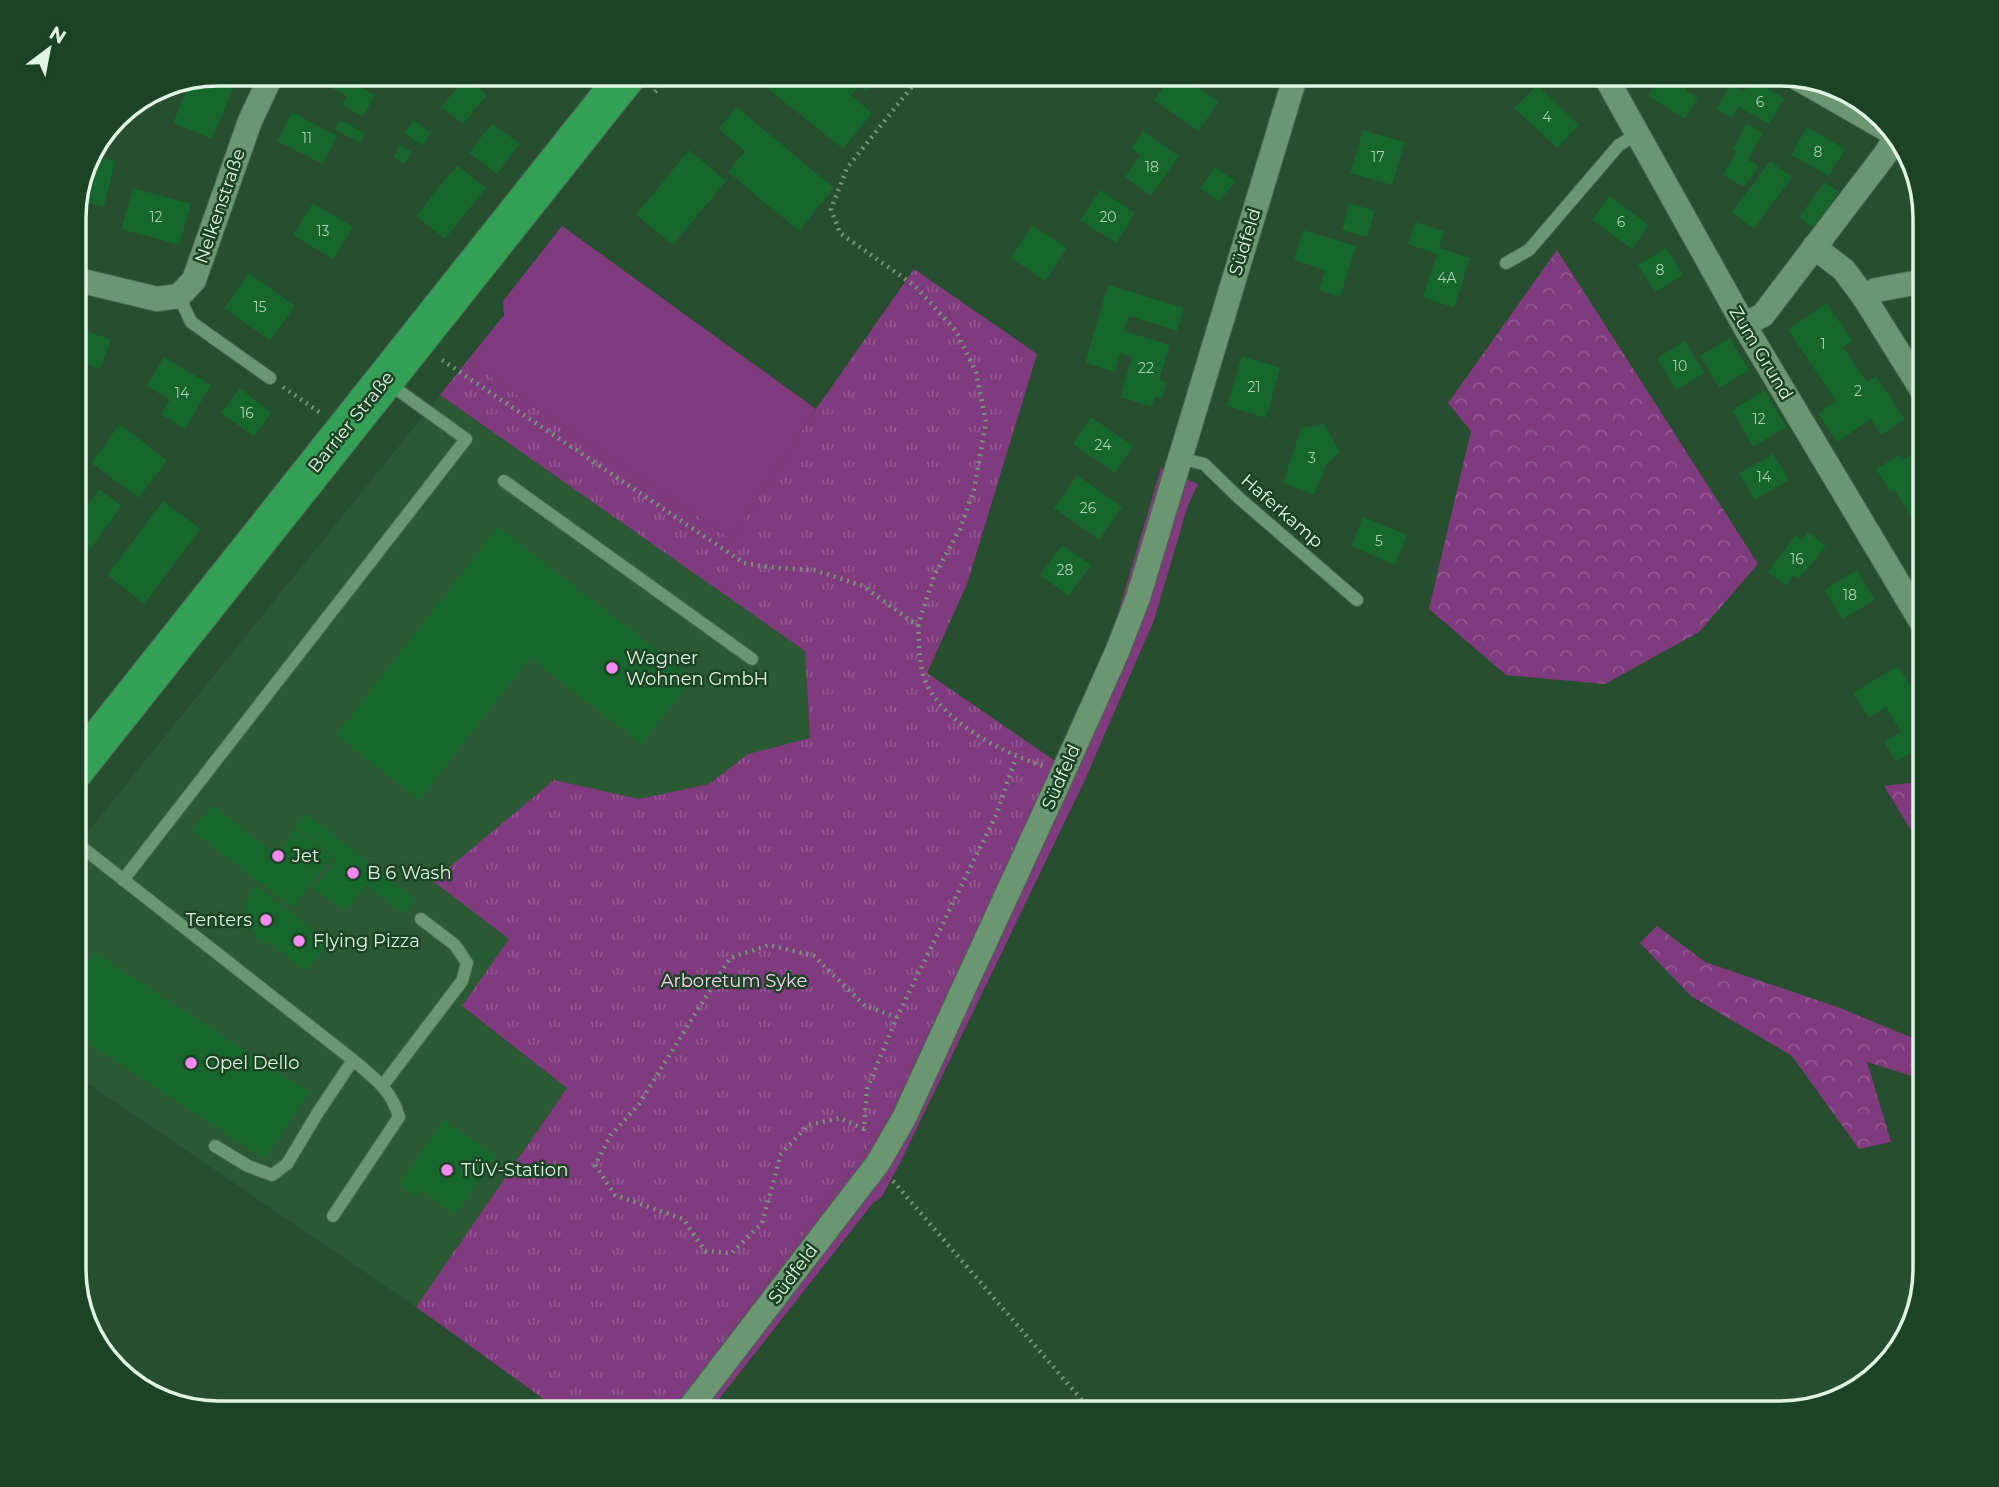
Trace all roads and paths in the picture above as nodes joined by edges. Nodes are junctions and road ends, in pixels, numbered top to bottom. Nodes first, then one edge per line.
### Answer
1 (266, 86) edge
2 (618, 86) edge
3 (912, 86) edge
4 (1292, 86) edge
5 (1611, 86) edge
6 (1822, 92) edge
7 (1870, 119) edge
8 (1637, 134) junction
9 (1891, 144) edge
10 (1814, 247) junction
11 (1506, 262) dead end
12 (86, 282) edge
13 (1913, 283) edge
14 (179, 296) junction
15 (1864, 297) junction
16 (1744, 326) junction
17 (442, 360) dead end
18 (1913, 374) edge
19 (270, 378) joint
20 (384, 380) junction
21 (323, 415) dead end
22 (1178, 458) junction
23 (504, 481) dead end
24 (1357, 600) dead end
25 (1913, 606) edge
26 (918, 626) junction
27 (752, 659) dead end
28 (86, 756) edge
29 (1016, 757) junction
30 (1061, 777) junction
31 (86, 851) edge
32 (123, 880) junction
33 (422, 919) dead end
34 (897, 1017) junction
35 (353, 1060) junction
36 (383, 1085) junction
37 (864, 1129) junction
38 (215, 1146) dead end
39 (878, 1163) junction
40 (333, 1216) dead end
41 (695, 1401) edge
42 (1083, 1401) edge

1 - 14 street, Nelkenstraße
2 - 20 main road, Barrier Straße
3 - 26 path
4 - 22 street, Südfeld
5 - 8 street, Zum Grund
6 - 7 street
8 - 11 lane
8 - 16 street, Zum Grund
9 - 10 street
10 - 15 street
10 - 16 street
12 - 14 street
13 - 15 street
14 - 19 lane
15 - 18 street
16 - 25 street, Zum Grund
17 - 26 path
19 - 21 path
20 - 28 main road, Barrier Straße
20 - 32 lane
22 - 24 lane, Haferkamp
22 - 30 street, Südfeld
23 - 27 lane
26 - 29 path
29 - 30 path
29 - 34 path
30 - 39 street, Südfeld
31 - 32 lane
32 - 35 lane
33 - 36 lane
34 - 37 path
34 - 37 path
35 - 36 lane
35 - 38 lane
36 - 40 lane
37 - 39 path
39 - 41 street, Südfeld
39 - 42 path

